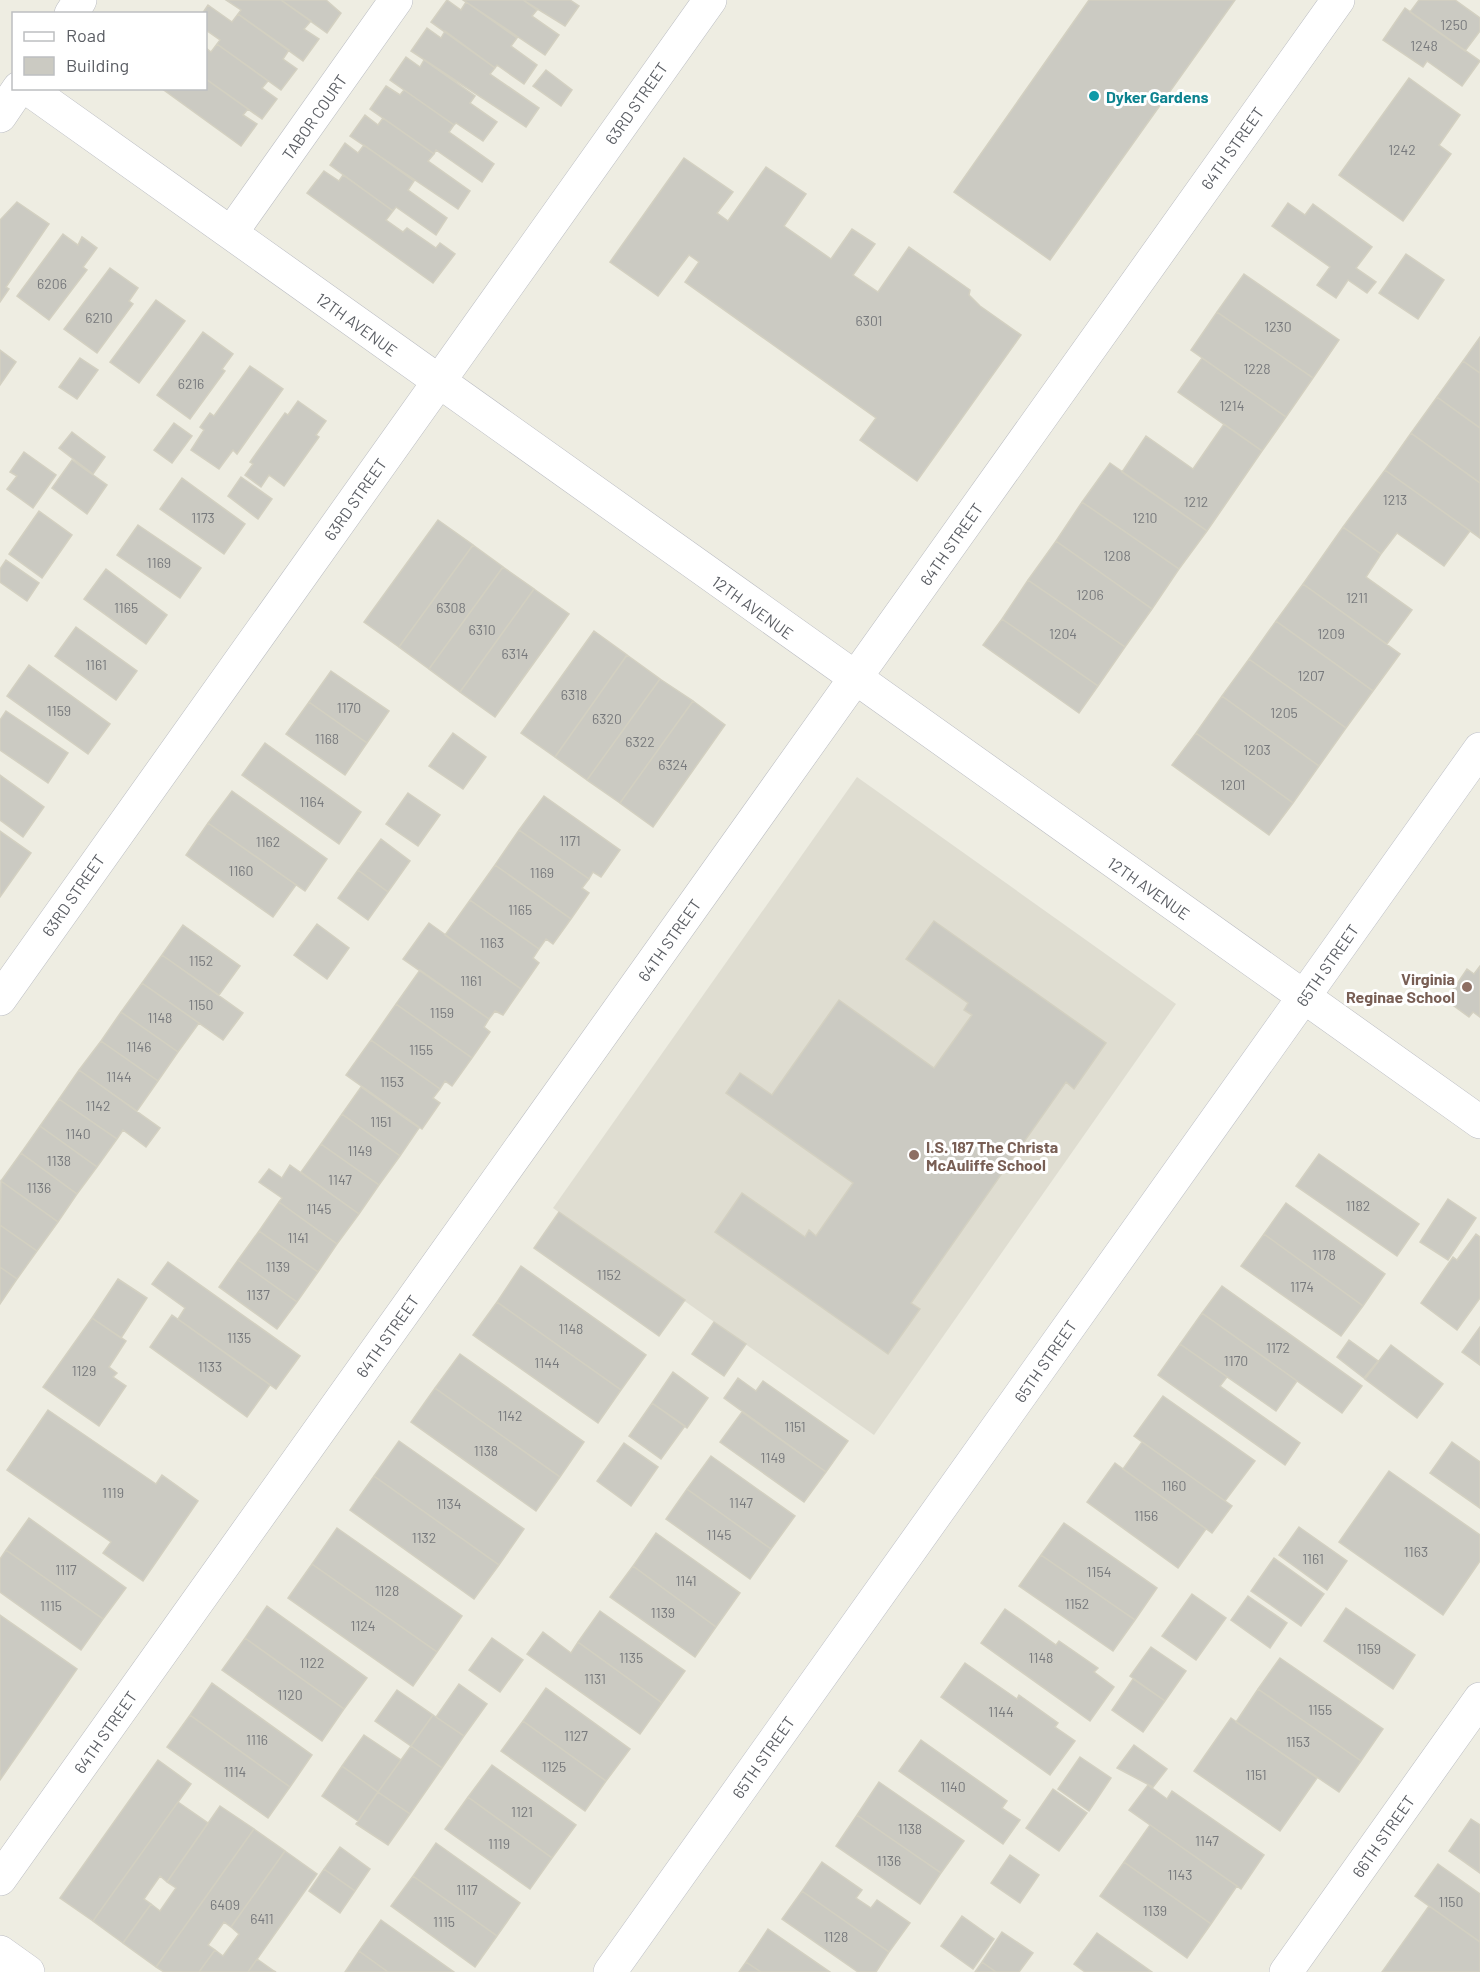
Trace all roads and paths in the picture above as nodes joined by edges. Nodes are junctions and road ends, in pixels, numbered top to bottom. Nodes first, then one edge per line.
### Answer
1 (396, 0) edge
2 (710, 0) edge
3 (1338, 0) edge
4 (18, 90) edge
5 (30, 90) edge
6 (0, 116) edge
7 (231, 233) junction
8 (438, 382) junction
9 (854, 679) junction
10 (1480, 749) edge
11 (1304, 997) junction
12 (0, 999) edge
13 (1480, 1122) edge
14 (1480, 1699) edge
15 (0, 1879) edge
16 (0, 1952) edge
17 (28, 1972) edge
18 (610, 1972) edge
19 (1286, 1972) edge

1 - 7 street, TABOR COURT
2 - 8 street, 63RD STREET
3 - 9 street, 64TH STREET
4 - 6 street
5 - 7 street, 12TH AVENUE
7 - 8 street, 12TH AVENUE
8 - 9 street, 12TH AVENUE
8 - 12 street, 63RD STREET
9 - 11 street, 12TH AVENUE
9 - 15 street, 64TH STREET
10 - 11 street, 65TH STREET
11 - 13 street, 12TH AVENUE
11 - 18 street, 65TH STREET
14 - 19 street, 66TH STREET
16 - 17 street

